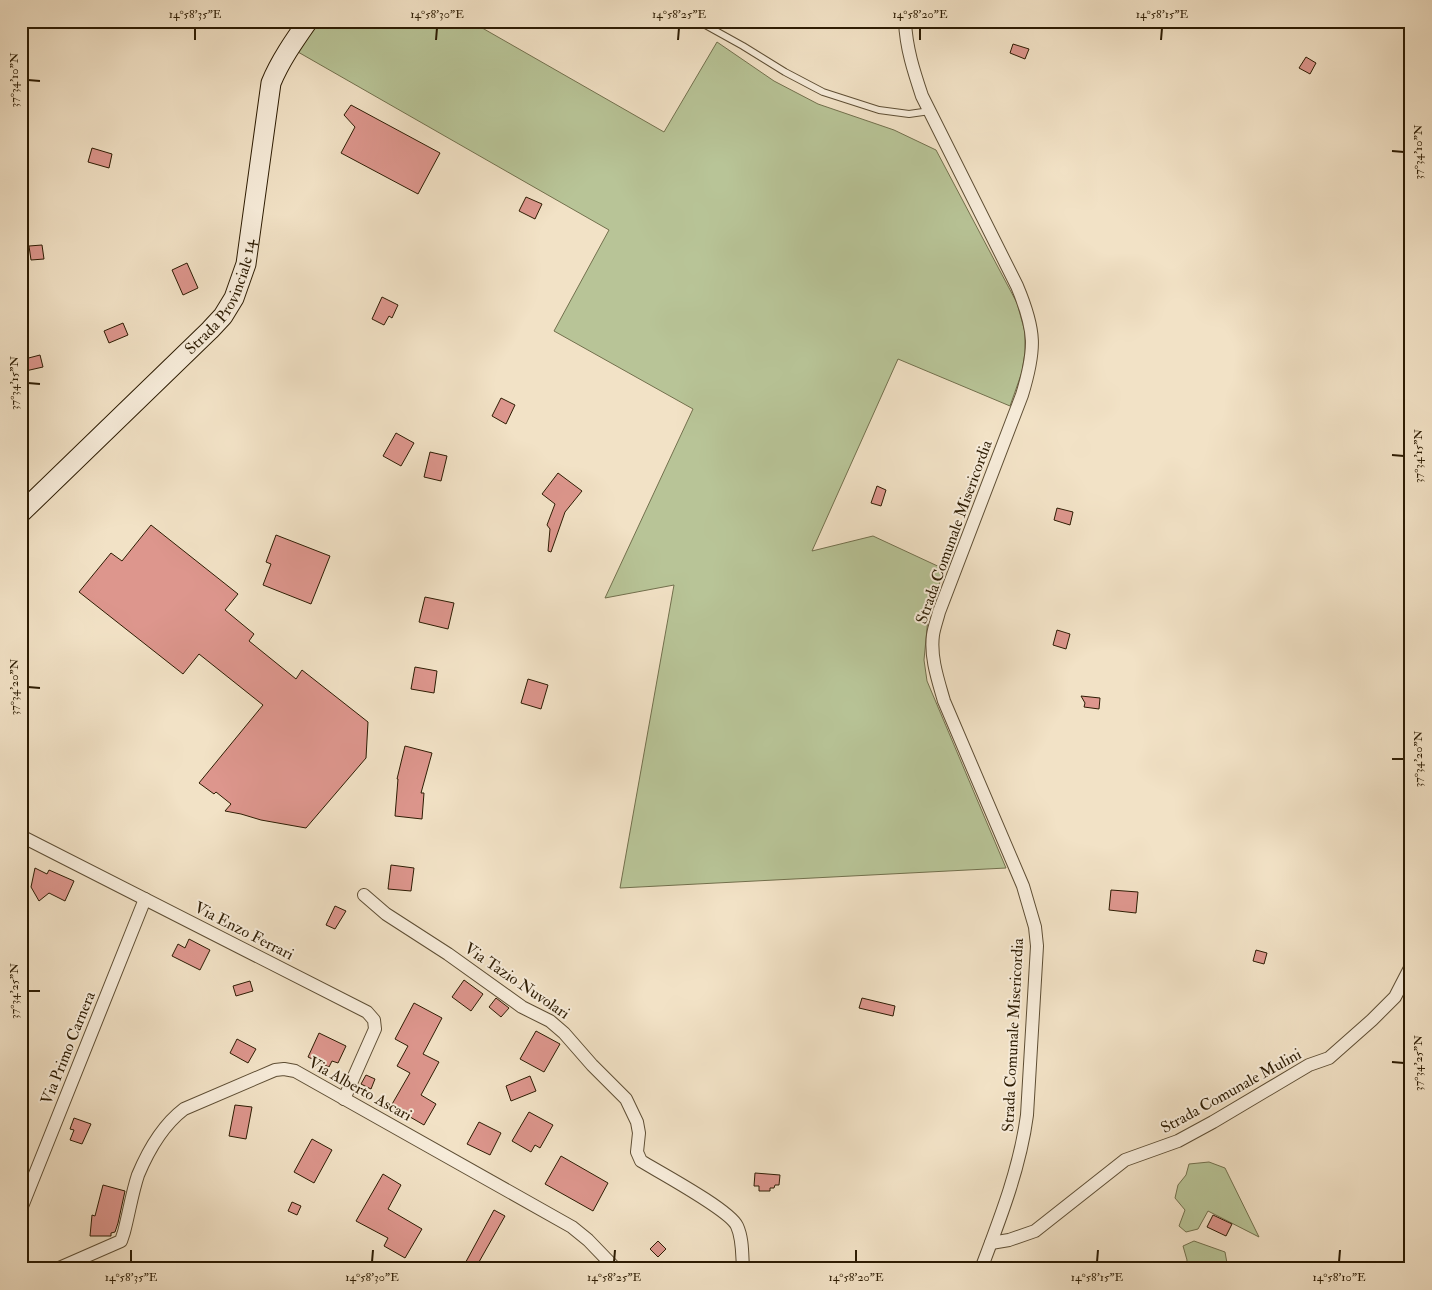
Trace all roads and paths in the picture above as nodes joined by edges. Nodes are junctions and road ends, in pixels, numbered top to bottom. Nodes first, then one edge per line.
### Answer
1 (308, 21) edge
2 (698, 21) edge
3 (905, 21) edge
4 (930, 111) junction
5 (21, 513) edge
6 (21, 836) edge
7 (364, 895) dead end
8 (145, 899) junction
9 (1411, 966) edge
10 (344, 1099) junction
11 (21, 1210) edge
12 (991, 1243) junction
13 (57, 1269) edge
14 (616, 1269) edge
15 (743, 1269) edge
16 (981, 1269) edge

1 - 5 main road, Strada Provinciale 14
2 - 4 lane
3 - 4 street, Strada Comunale Misericordia
4 - 12 street, Strada Comunale Misericordia
6 - 8 street, Via Enzo Ferrari
7 - 15 street, Via Tazio Nuvolari
8 - 10 street, Via Enzo Ferrari
8 - 11 street, Via Primo Carnera
9 - 12 street, Strada Comunale Mulini
10 - 13 street, Via Alberto Ascari
10 - 14 street, Via Alberto Ascari
12 - 16 street, Strada Comunale Misericordia

